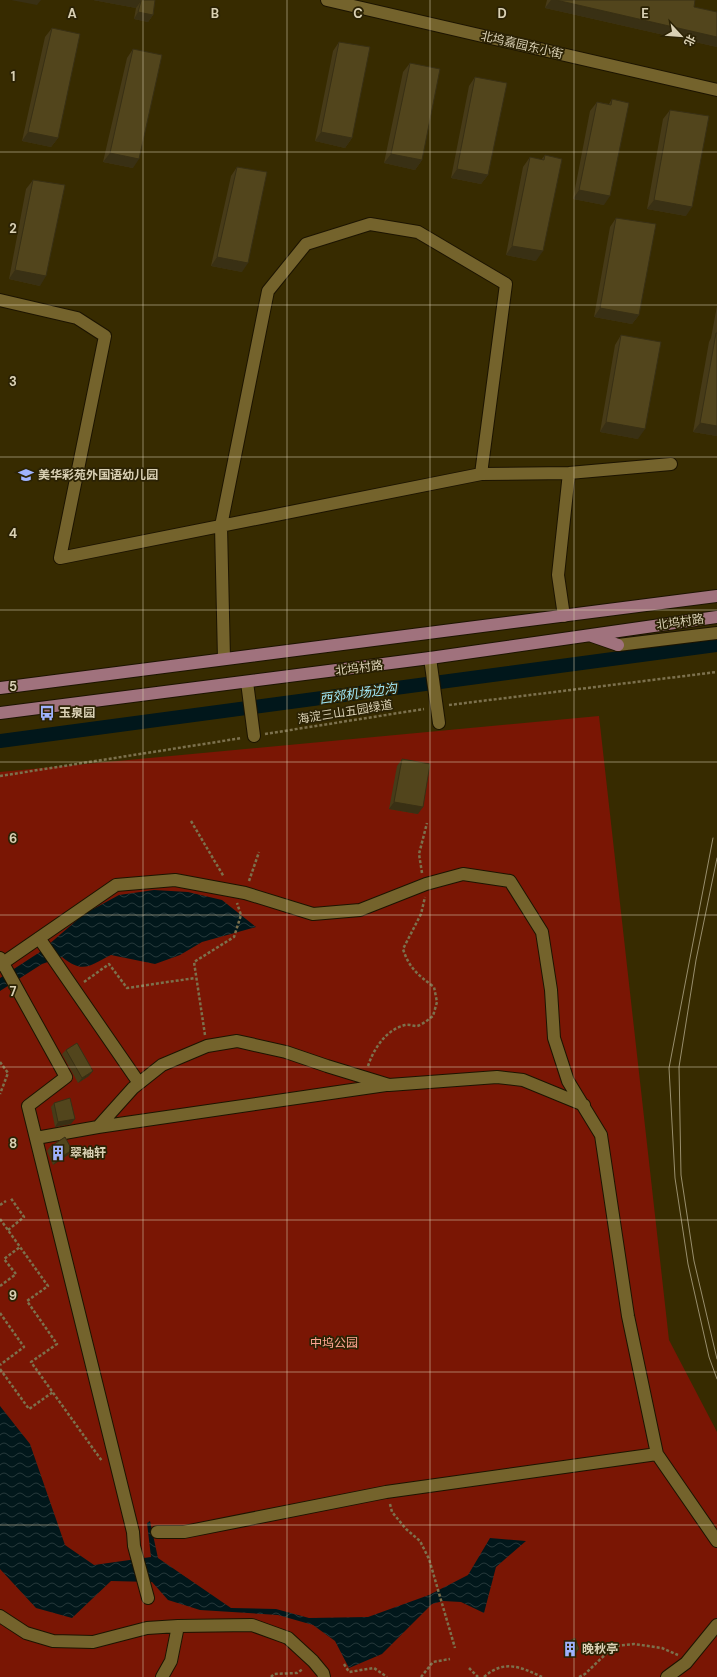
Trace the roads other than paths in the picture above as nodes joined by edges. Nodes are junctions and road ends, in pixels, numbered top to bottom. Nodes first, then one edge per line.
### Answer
1 (327, 0) edge
2 (370, 5) edge
3 (717, 90) edge
4 (0, 300) edge
5 (671, 464) dead end
6 (569, 473) junction
7 (481, 474) junction
8 (221, 526) junction
9 (717, 596) edge
10 (564, 616) junction
11 (717, 617) edge
12 (717, 633) edge
13 (590, 635) junction
14 (618, 646) joint
15 (430, 658) junction
16 (224, 659) junction
17 (246, 682) junction
18 (0, 688) edge
19 (0, 713) edge
20 (439, 723) dead end
21 (254, 736) road end
22 (39, 938) junction
23 (1, 962) edge
24 (138, 1083) junction
25 (389, 1085) junction
26 (584, 1105) junction
27 (98, 1127) junction
28 (36, 1138) junction
29 (657, 1454) junction
30 (157, 1532) dead end
31 (717, 1541) edge
32 (148, 1598) dead end
33 (0, 1616) edge
34 (717, 1625) edge
35 (178, 1626) junction
36 (162, 1677) edge
37 (324, 1677) edge
38 (667, 1677) edge

1 - 2 street, 北坞嘉园东小街
2 - 3 street, 北坞嘉园东小街
4 - 8 street
5 - 6 street
6 - 7 street
6 - 10 street
7 - 8 street
7 - 8 street
8 - 16 street
9 - 10 main road, 北坞村路
10 - 16 main road, 北坞村路
11 - 13 main road, 北坞村路
12 - 14 street, 北坞村路
13 - 14 main road
13 - 15 main road, 北坞村路
15 - 17 main road, 北坞村路
15 - 20 street
16 - 18 main road, 北坞村路
17 - 19 main road, 北坞村路
17 - 21 street
22 - 23 street
22 - 24 street
22 - 26 street
23 - 28 street
24 - 25 street
24 - 27 street
25 - 26 street
25 - 27 street
26 - 29 street
27 - 28 street
28 - 32 street
29 - 30 street
29 - 31 street
33 - 35 street
34 - 38 street
35 - 36 street
35 - 37 street

